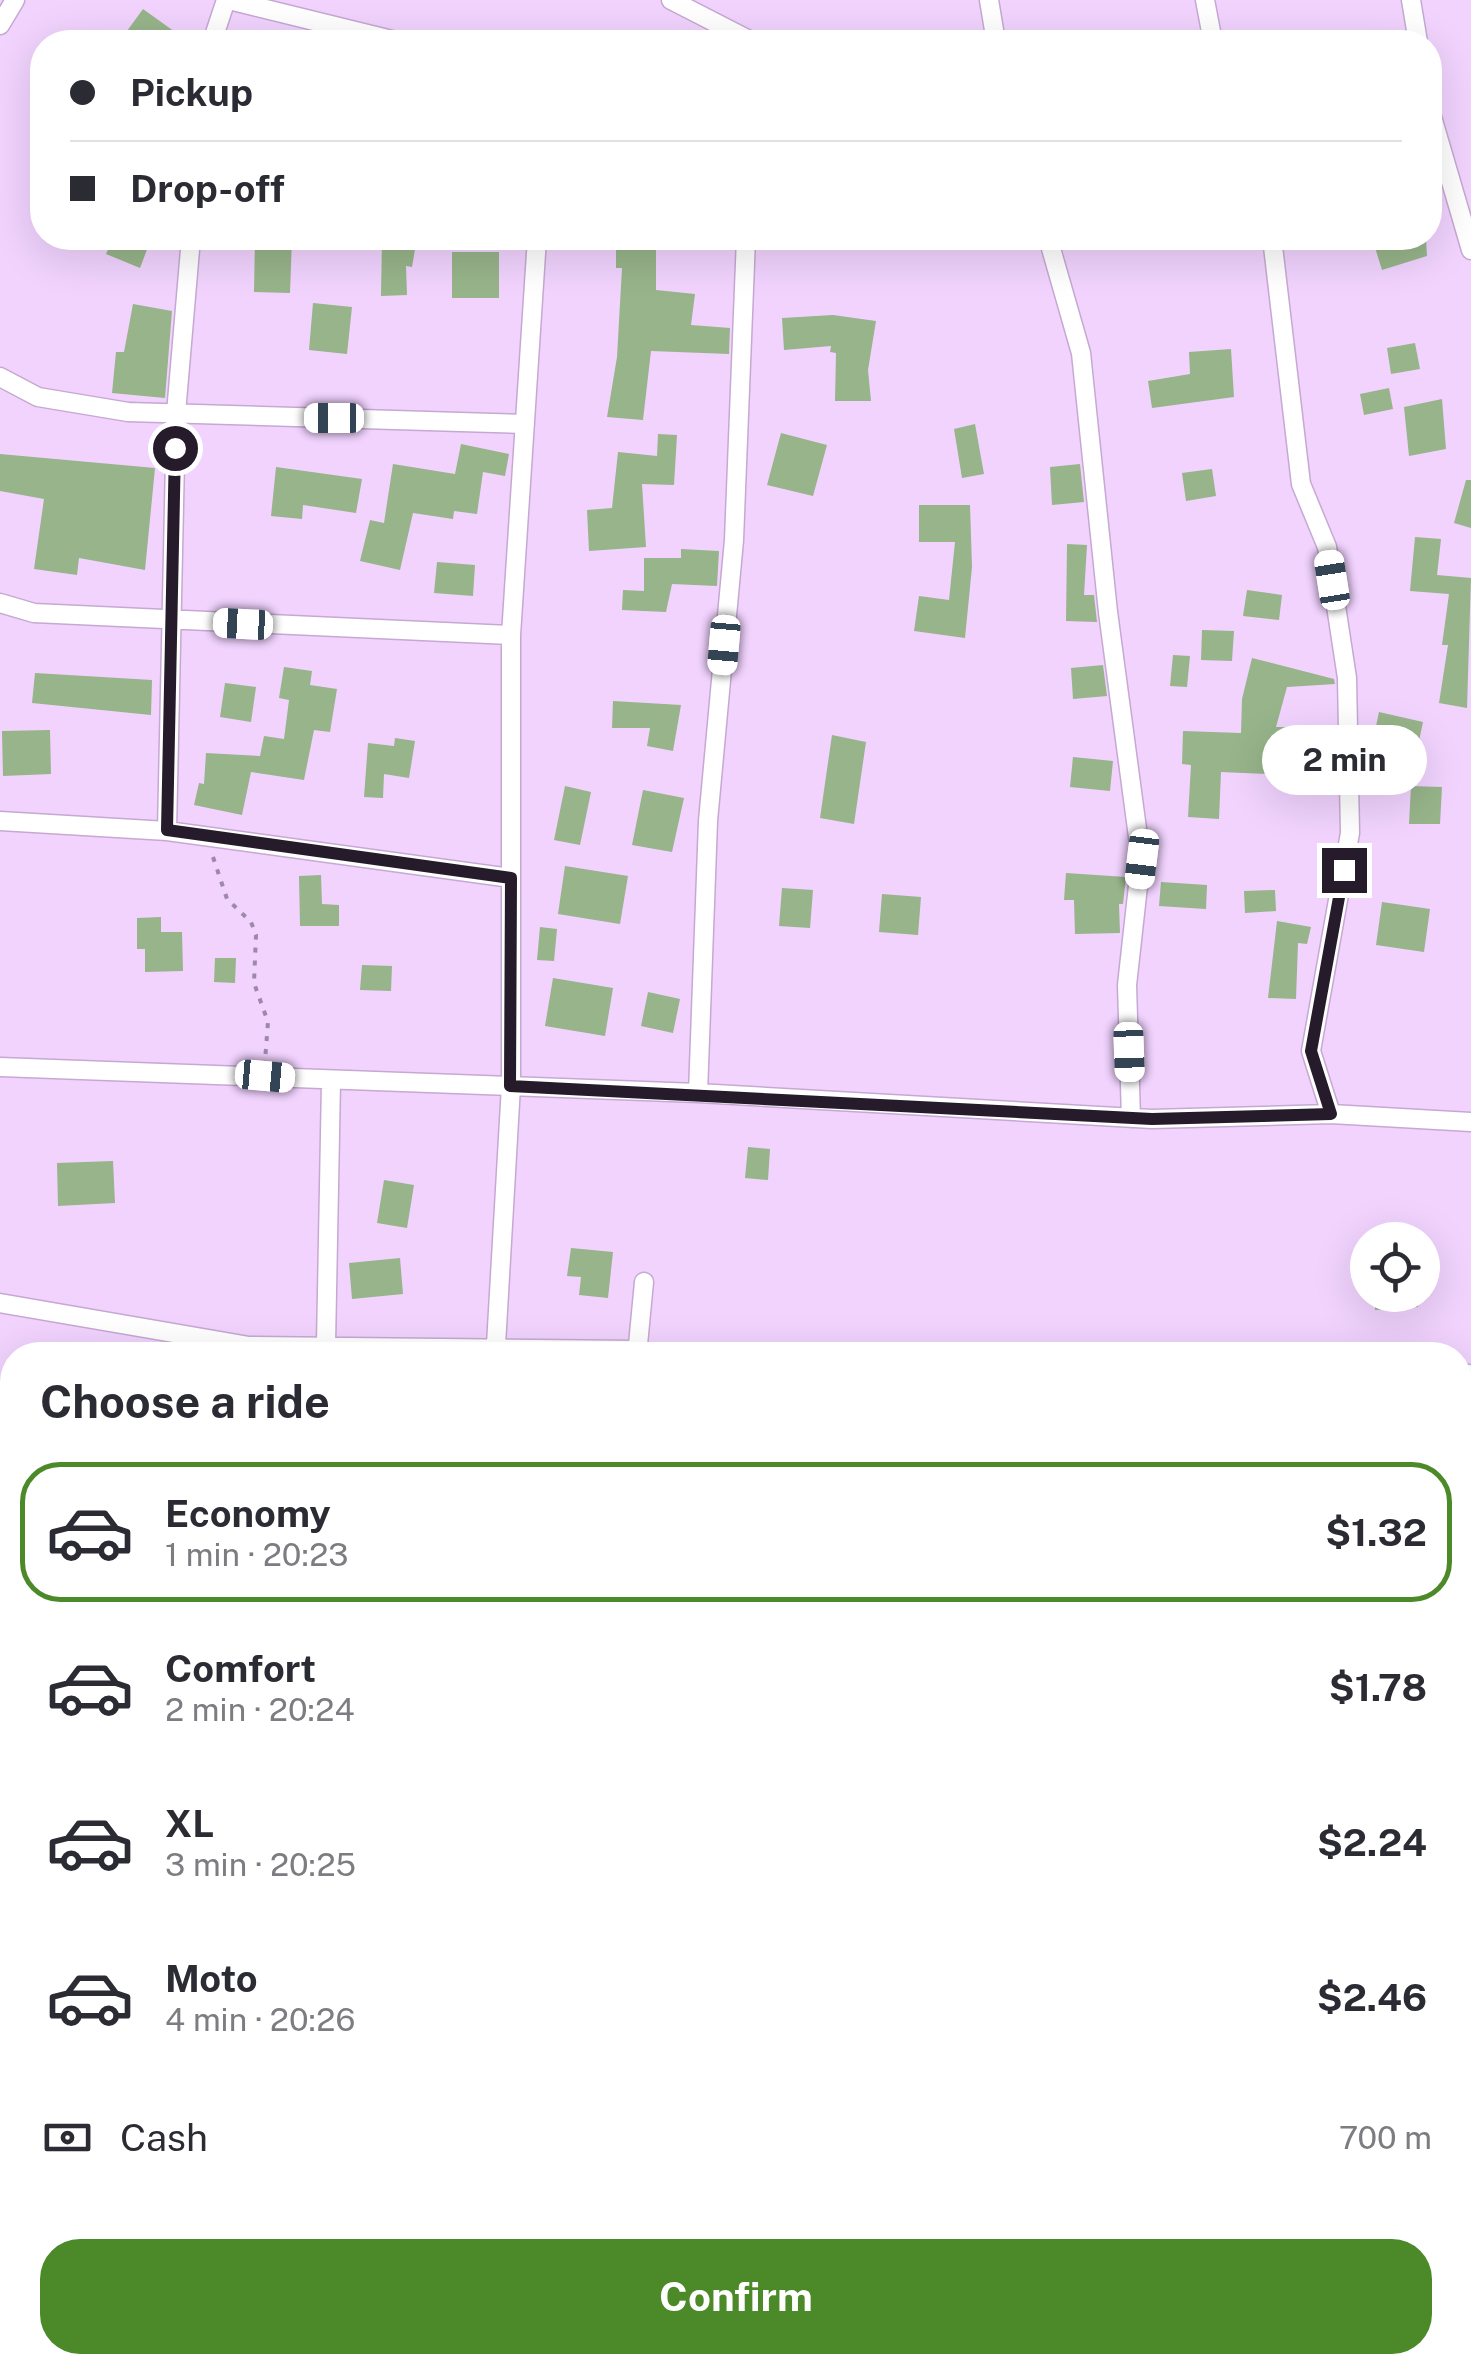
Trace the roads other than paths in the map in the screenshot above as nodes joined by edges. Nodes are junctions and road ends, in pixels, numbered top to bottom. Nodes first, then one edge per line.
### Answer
1 (15, 0) edge
2 (228, 0) edge
3 (671, 0) edge
4 (989, 0) edge
5 (1205, 0) edge
6 (1412, 0) edge
7 (0, 25) edge
8 (217, 30) edge
9 (351, 30) edge
10 (730, 30) edge
11 (994, 30) edge
12 (1211, 30) edge
13 (1416, 30) edge
14 (1442, 151) edge
15 (189, 250) edge
16 (537, 250) edge
17 (746, 250) edge
18 (1051, 250) edge
19 (1273, 250) edge
20 (1471, 250) edge
21 (0, 377) edge
22 (176, 413) junction
23 (525, 424) junction
24 (0, 603) edge
25 (169, 619) junction
26 (510, 636) junction
27 (0, 821) edge
28 (167, 830) junction
29 (511, 878) junction
30 (0, 1067) edge
31 (331, 1082) junction
32 (510, 1086) junction
33 (698, 1093) junction
34 (1331, 1114) junction
35 (1131, 1118) junction
36 (1471, 1122) edge
37 (644, 1282) dead end
38 (0, 1304) edge
39 (210, 1342) edge
40 (326, 1342) edge
41 (496, 1342) edge
42 (637, 1342) edge

1 - 7 street
2 - 8 street
2 - 9 street
3 - 10 street
4 - 11 street
5 - 12 street
6 - 13 street
14 - 20 street
15 - 22 street
16 - 23 street
17 - 33 street
18 - 35 street
19 - 34 street
21 - 22 street
22 - 23 street
22 - 25 street
23 - 26 street
24 - 25 street
25 - 26 street
25 - 28 street
26 - 29 street
27 - 28 street
28 - 29 street
29 - 32 street
30 - 31 street
31 - 32 street
31 - 40 street
32 - 33 street
32 - 41 street
33 - 35 street
34 - 35 street
34 - 36 street
37 - 42 street
38 - 39 street

